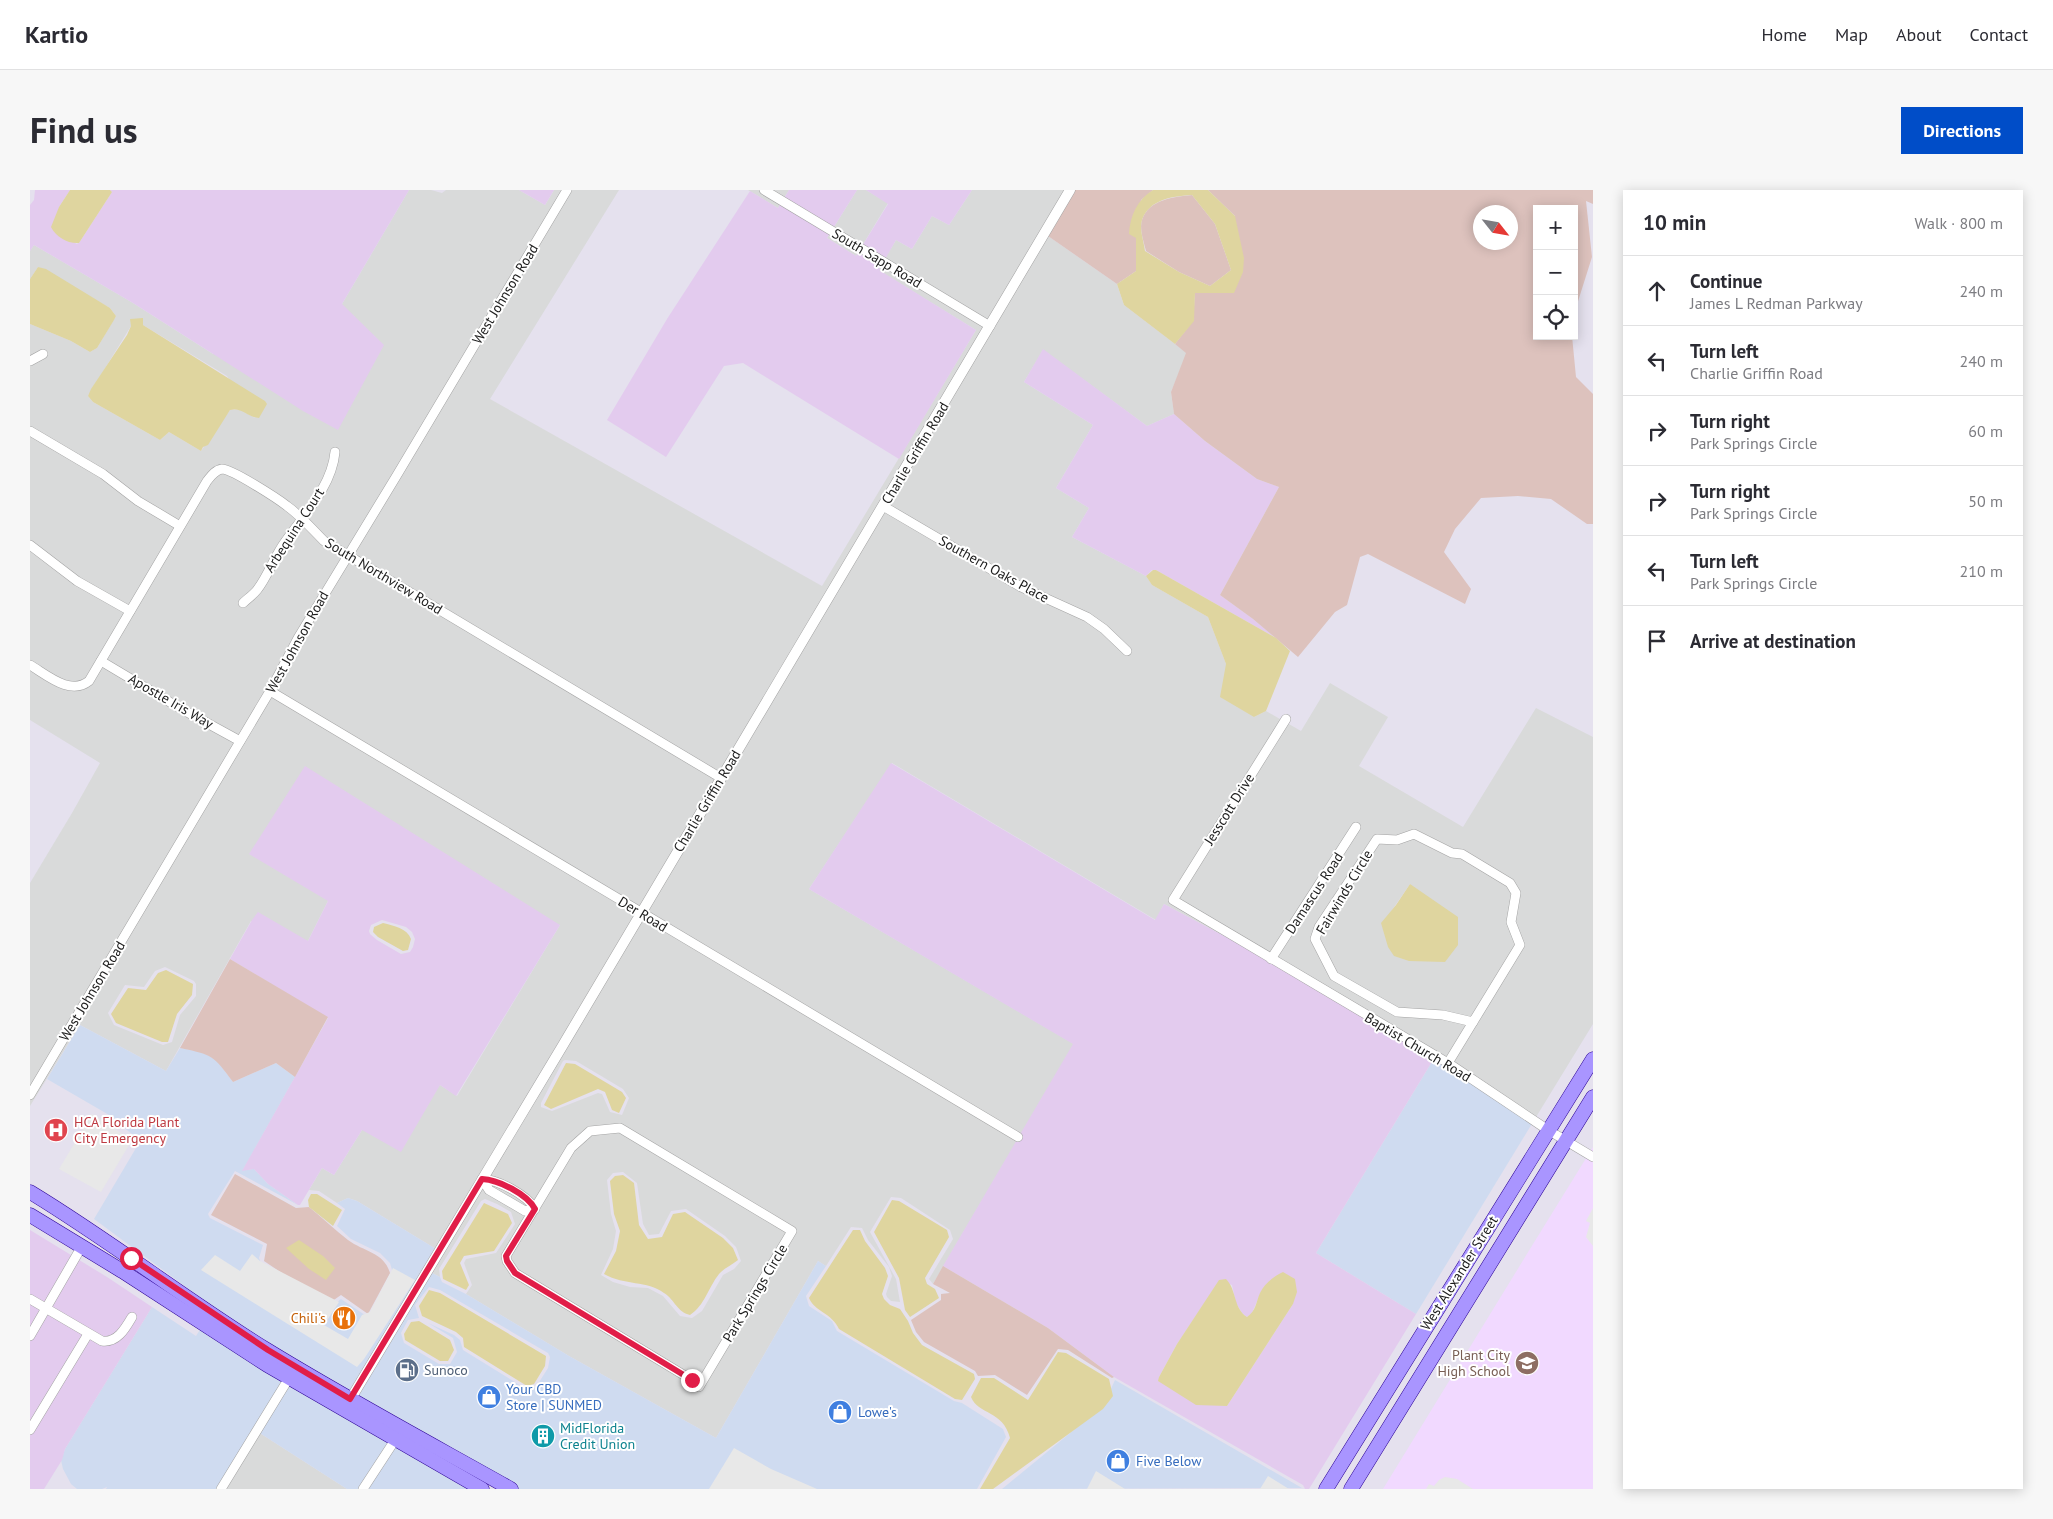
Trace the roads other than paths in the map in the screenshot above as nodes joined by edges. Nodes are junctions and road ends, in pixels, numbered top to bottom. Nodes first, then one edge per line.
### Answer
1 (567, 190) edge
2 (764, 190) edge
3 (1070, 190) edge
4 (990, 326) junction
5 (43, 354) dead end
6 (30, 361) edge
7 (30, 431) edge
8 (335, 452) dead end
9 (883, 506) junction
10 (302, 520) junction
11 (180, 526) junction
12 (30, 546) edge
13 (347, 555) junction
14 (243, 603) dead end
15 (130, 611) junction
16 (1127, 652) dead end
17 (101, 660) junction
18 (30, 665) edge
19 (270, 691) junction
20 (1286, 719) dead end
21 (240, 741) junction
22 (721, 778) junction
23 (1356, 826) dead end
24 (1173, 900) joint
25 (641, 913) junction
26 (1271, 960) junction
27 (1473, 1022) junction
28 (1593, 1059) edge
29 (1448, 1064) junction
30 (30, 1095) edge
31 (1593, 1097) edge
32 (1548, 1130) junction
33 (1018, 1137) dead end
34 (1566, 1141) junction
35 (1593, 1157) edge
36 (482, 1179) junction
37 (30, 1192) edge
38 (535, 1209) junction
39 (30, 1216) edge
40 (1518, 1222) junction
41 (1484, 1233) junction
42 (82, 1246) junction
43 (30, 1299) edge
44 (46, 1309) junction
45 (132, 1317) dead end
46 (88, 1334) junction
47 (30, 1336) edge
48 (289, 1378) junction
49 (1387, 1391) junction
50 (347, 1405) junction
51 (1393, 1421) junction
52 (30, 1430) edge
53 (395, 1440) junction
54 (1330, 1488) edge
55 (221, 1489) edge
56 (363, 1489) edge
57 (482, 1489) edge
58 (511, 1489) edge
59 (1351, 1489) edge

1 - 13 street, West Johnson Road
2 - 4 street, South Sapp Road
3 - 4 street, Charlie Griffin Road
4 - 9 street, Charlie Griffin Road
5 - 6 street
7 - 11 street
8 - 10 street, Arbequina Court
9 - 16 street, Southern Oaks Place
9 - 22 street, Charlie Griffin Road
10 - 11 street, South Northview Road
10 - 13 street, South Northview Road
10 - 14 street, Arbequina Court
11 - 15 street, South Northview Road
12 - 15 street
13 - 19 street, West Johnson Road
13 - 22 street, South Northview Road
15 - 17 street, South Northview Road
17 - 18 street, South Northview Road
17 - 21 street, Apostle Iris Way
19 - 21 street, West Johnson Road
19 - 25 street, Der Road
20 - 24 street, Jesscott Drive
21 - 30 street, West Johnson Road
22 - 25 street, Charlie Griffin Road
23 - 26 street, Damascus Road
24 - 26 street, Baptist Church Road
25 - 33 street, Der Road
25 - 36 street, Charlie Griffin Road
26 - 29 street, Baptist Church Road
27 - 27 street, Fairwinds Circle
27 - 29 street, Fairwinds Circle
28 - 32 main road, West Alexander Street
29 - 32 street, Baptist Church Road
31 - 34 main road, West Alexander Street
32 - 34 street, Baptist Church Road
32 - 41 main road, West Alexander Street
34 - 35 street, Baptist Church Road
34 - 40 main road, West Alexander Street
36 - 38 street
36 - 50 street, Charlie Griffin Road
37 - 50 main road
38 - 38 street, Park Springs Circle
39 - 42 main road
40 - 41 main road
40 - 51 main road, West Alexander Street
41 - 49 main road, West Alexander Street
42 - 44 street
42 - 48 main road
43 - 44 street
44 - 46 street
44 - 47 street
45 - 46 street
46 - 52 street
48 - 50 main road
48 - 55 street
49 - 51 main road
49 - 54 main road, West Alexander Street
50 - 53 main road
50 - 58 main road
51 - 59 main road, West Alexander Street
53 - 56 street
53 - 57 main road

